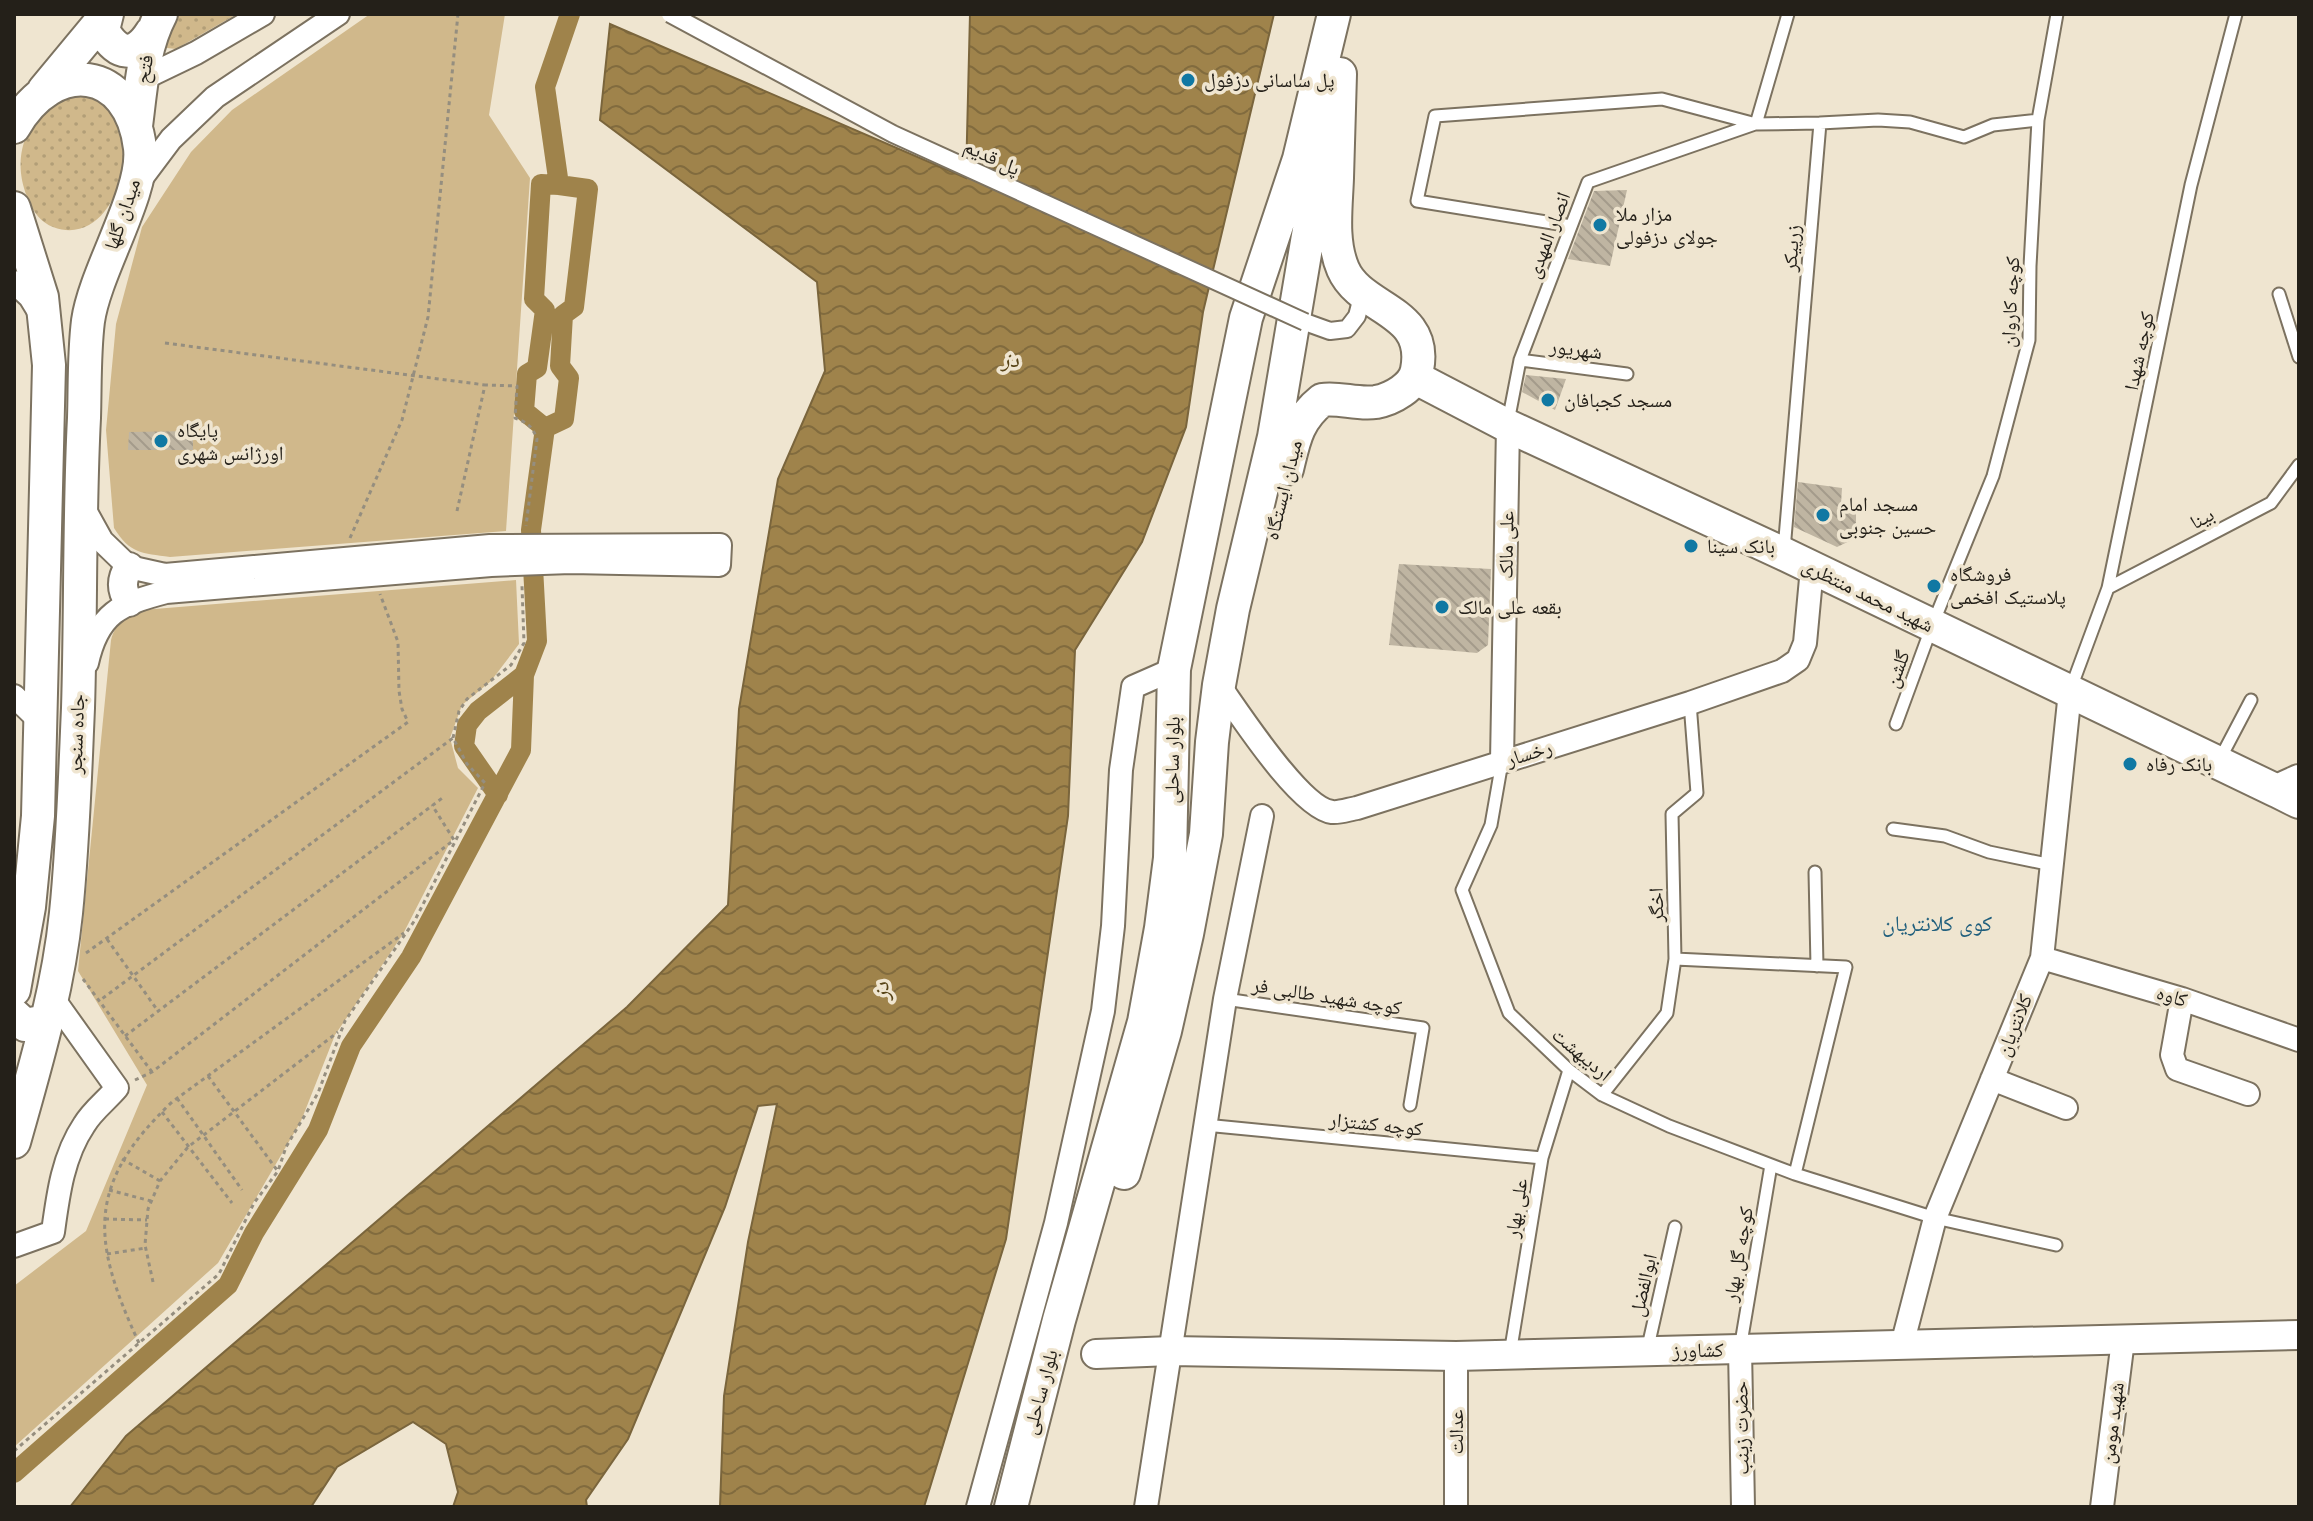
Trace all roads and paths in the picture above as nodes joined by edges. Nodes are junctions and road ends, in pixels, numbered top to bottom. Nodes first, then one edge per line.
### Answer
1 (107, 14) edge
2 (263, 14) edge
3 (338, 14) edge
4 (458, 14) edge
5 (670, 14) edge
6 (1334, 14) edge
7 (1354, 14) edge
8 (1788, 14) edge
9 (2057, 14) edge
10 (2236, 14) edge
11 (156, 24) edge
12 (1340, 74) junction
13 (142, 79) junction
14 (44, 90) junction
15 (2038, 120) junction
16 (1820, 123) junction
17 (1756, 124) junction
18 (136, 126) junction
19 (14, 127) edge
20 (135, 188) junction
21 (14, 208) edge
22 (1571, 226) junction
23 (14, 282) edge
24 (1363, 293) junction
25 (2279, 294) dead end
26 (88, 320) joint
27 (45, 322) junction
28 (165, 343) dead end
29 (1238, 353) junction
30 (2299, 357) edge
31 (1287, 358) junction
32 (1520, 360) junction
33 (1627, 374) dead end
34 (413, 376) junction
35 (1416, 378) junction
36 (485, 385) dead end
37 (1508, 426) junction
38 (1221, 431) junction
39 (1274, 437) junction
40 (2299, 465) edge
41 (80, 501) junction
42 (340, 559) junction
43 (1798, 561) junction
44 (129, 567) junction
45 (376, 575) junction
46 (2108, 588) junction
47 (129, 602) junction
48 (1932, 626) junction
49 (1174, 669) junction
50 (1219, 685) junction
51 (2070, 692) junction
52 (14, 696) edge
53 (2251, 700) dead end
54 (1690, 703) junction
55 (78, 707) junction
56 (41, 722) junction
57 (1896, 724) dead end
58 (1502, 761) junction
59 (2218, 763) junction
60 (2292, 791) edge
61 (445, 796) dead end
62 (432, 805) junction
63 (1262, 816) dead end
64 (1893, 829) dead end
65 (1170, 832) junction
66 (1206, 834) junction
67 (454, 840) junction
68 (2052, 865) junction
69 (1815, 872) dead end
70 (408, 930) junction
71 (106, 938) junction
72 (2042, 958) junction
73 (1675, 959) junction
74 (1817, 966) junction
75 (133, 976) junction
76 (56, 989) junction
77 (14, 990) edge
78 (1225, 999) junction
79 (2182, 999) junction
80 (99, 1001) junction
81 (158, 1011) junction
82 (14, 1015) edge
83 (341, 1030) junction
84 (125, 1036) junction
85 (2299, 1040) edge
86 (1569, 1070) junction
87 (152, 1072) junction
88 (208, 1076) junction
89 (1992, 1079) junction
90 (117, 1088) junction
91 (2248, 1094) dead end
92 (1602, 1095) junction
93 (177, 1098) junction
94 (1410, 1105) dead end
95 (2066, 1108) dead end
96 (162, 1112) junction
97 (234, 1112) junction
98 (1205, 1125) junction
99 (203, 1135) junction
100 (14, 1142) edge
101 (188, 1147) junction
102 (1542, 1158) junction
103 (122, 1159) junction
104 (1771, 1165) junction
105 (278, 1171) junction
106 (1795, 1174) junction
107 (160, 1181) junction
108 (109, 1190) junction
109 (242, 1190) dead end
110 (151, 1201) junction
111 (232, 1203) dead end
112 (1935, 1218) junction
113 (105, 1219) junction
114 (147, 1220) junction
115 (1675, 1227) dead end
116 (2056, 1245) dead end
117 (14, 1246) edge
118 (146, 1248) junction
119 (107, 1254) junction
120 (153, 1282) dead end
121 (2299, 1335) edge
122 (2123, 1340) junction
123 (139, 1343) junction
124 (1902, 1345) junction
125 (1740, 1349) junction
126 (1171, 1351) junction
127 (1646, 1351) junction
128 (1096, 1354) dead end
129 (1510, 1355) junction
130 (1456, 1356) junction
131 (14, 1451) edge
132 (978, 1507) edge
133 (1011, 1507) edge
134 (1028, 1507) edge
135 (1146, 1507) edge
136 (1456, 1507) edge
137 (1743, 1507) edge
138 (2102, 1507) edge

1 - 11 main road
1 - 14 main road
2 - 13 street
3 - 20 street
4 - 34 path
5 - 24 street, پل قدیم, bridge
6 - 29 main road, بلوار ساحلی
7 - 12 main road, بلوار ساحلی
8 - 17 lane
9 - 15 lane, کوچه کاروان
10 - 46 lane, کوچه شهدا
11 - 13 main road, فتح
12 - 24 main road
12 - 31 main road, بلوار ساحلی
13 - 18 main road, فتح
14 - 18 main road, میدان گلها
14 - 19 main road
15 - 16 lane
15 - 48 lane, کوچه کاروان
16 - 17 lane
16 - 43 lane, زرپیکر
17 - 22 lane, انصار المهدی
17 - 22 lane
18 - 20 main road, میدان گلها
20 - 26 main road, میدان گلها
21 - 27 main road
22 - 32 lane, انصار المهدی
23 - 27 street
24 - 35 main road
25 - 30 lane
26 - 41 main road, جاده سنجر
27 - 56 main road, جاده سنجر
28 - 34 path
29 - 31 main road
29 - 38 main road, بلوار ساحلی
31 - 39 main road, بلوار ساحلی
32 - 33 lane, شهریور
32 - 37 lane, انصار المهدی
34 - 36 path
34 - 42 path
35 - 37 main road, شهید محمد منتظری
35 - 50 main road, میدان ایستگاه
37 - 43 main road, شهید محمد منتظری
37 - 58 street, علی مالک
38 - 39 main road
38 - 49 main road, بلوار ساحلی
39 - 50 main road, بلوار ساحلی
40 - 46 lane, بینا
41 - 44 street
41 - 55 main road, جاده سنجر
42 - 44 street
42 - 45 street
43 - 48 main road, شهید محمد منتظری
43 - 54 street, رخسار
44 - 47 street
45 - 47 street
45 - 71 path
46 - 51 lane, کوچه شهدا
47 - 55 street
48 - 51 main road, شهید محمد منتظری
48 - 57 lane, گلشن
49 - 65 main road, بلوار ساحلی
49 - 132 street
50 - 58 street, رخسار
50 - 66 main road, بلوار ساحلی
51 - 59 main road, شهید محمد منتظری
51 - 68 street, کلانتریان
52 - 56 street
53 - 59 lane
54 - 58 street, رخسار
54 - 73 lane, اخگر
55 - 76 main road, جاده سنجر
56 - 77 main road, جاده سنجر
58 - 86 lane, اردیبهشت
59 - 60 main road, شهید محمد منتظری
61 - 62 path
62 - 67 path
62 - 81 path
63 - 78 street
64 - 68 lane
65 - 66 main road
65 - 133 main road, بلوار ساحلی
66 - 134 main road, بلوار ساحلی
67 - 70 path
67 - 75 path
67 - 87 path
68 - 72 street, کلانتریان
69 - 74 lane
70 - 83 path
70 - 88 path
71 - 75 path
71 - 76 path
72 - 79 street, کاوه
72 - 89 street, کلانتریان
73 - 74 lane
73 - 92 lane, اخگر
74 - 106 lane
75 - 80 path
75 - 81 path
76 - 80 path
76 - 82 main road
76 - 90 street
76 - 100 main road, جاده سنجر
78 - 94 lane, کوچه شهید طالبی فر
78 - 98 street
79 - 85 street, کاوه
79 - 91 street
80 - 84 path
81 - 84 path
83 - 97 path
83 - 105 path
84 - 87 path
86 - 92 lane, اردیبهشت
86 - 102 lane, علی بهار
87 - 90 path
88 - 93 path
88 - 97 path
89 - 95 street
89 - 112 street, کلانتریان
90 - 117 street
92 - 104 lane, اردیبهشت
93 - 96 path
93 - 99 path
96 - 101 path
96 - 103 path
97 - 99 path
97 - 105 path
98 - 102 lane, کوچه کشتزار
98 - 126 street
99 - 101 path
99 - 109 path
101 - 107 path
101 - 111 path
102 - 129 lane, علی بهار
103 - 107 path
103 - 108 path
104 - 106 lane, اردیبهشت
104 - 125 lane, کوچه گل بهار
105 - 123 path
106 - 112 lane, اردیبهشت
107 - 110 path
108 - 110 path
108 - 113 path
110 - 114 path
112 - 116 lane, اردیبهشت
112 - 124 street, کلانتریان
113 - 114 path
113 - 119 path
114 - 118 path
115 - 127 lane, ابوالفضل
118 - 119 path
118 - 120 path
119 - 123 path
121 - 122 street, کشاورز
122 - 124 street, کشاورز
122 - 138 street, شهید مومن
123 - 131 path
124 - 125 street, کشاورز
125 - 127 street, کشاورز
125 - 137 street, حضرت زینب
126 - 128 street, کشاورز
126 - 130 street, کشاورز
126 - 135 street
127 - 129 street, کشاورز
129 - 130 street, کشاورز
130 - 136 street, عدالت

